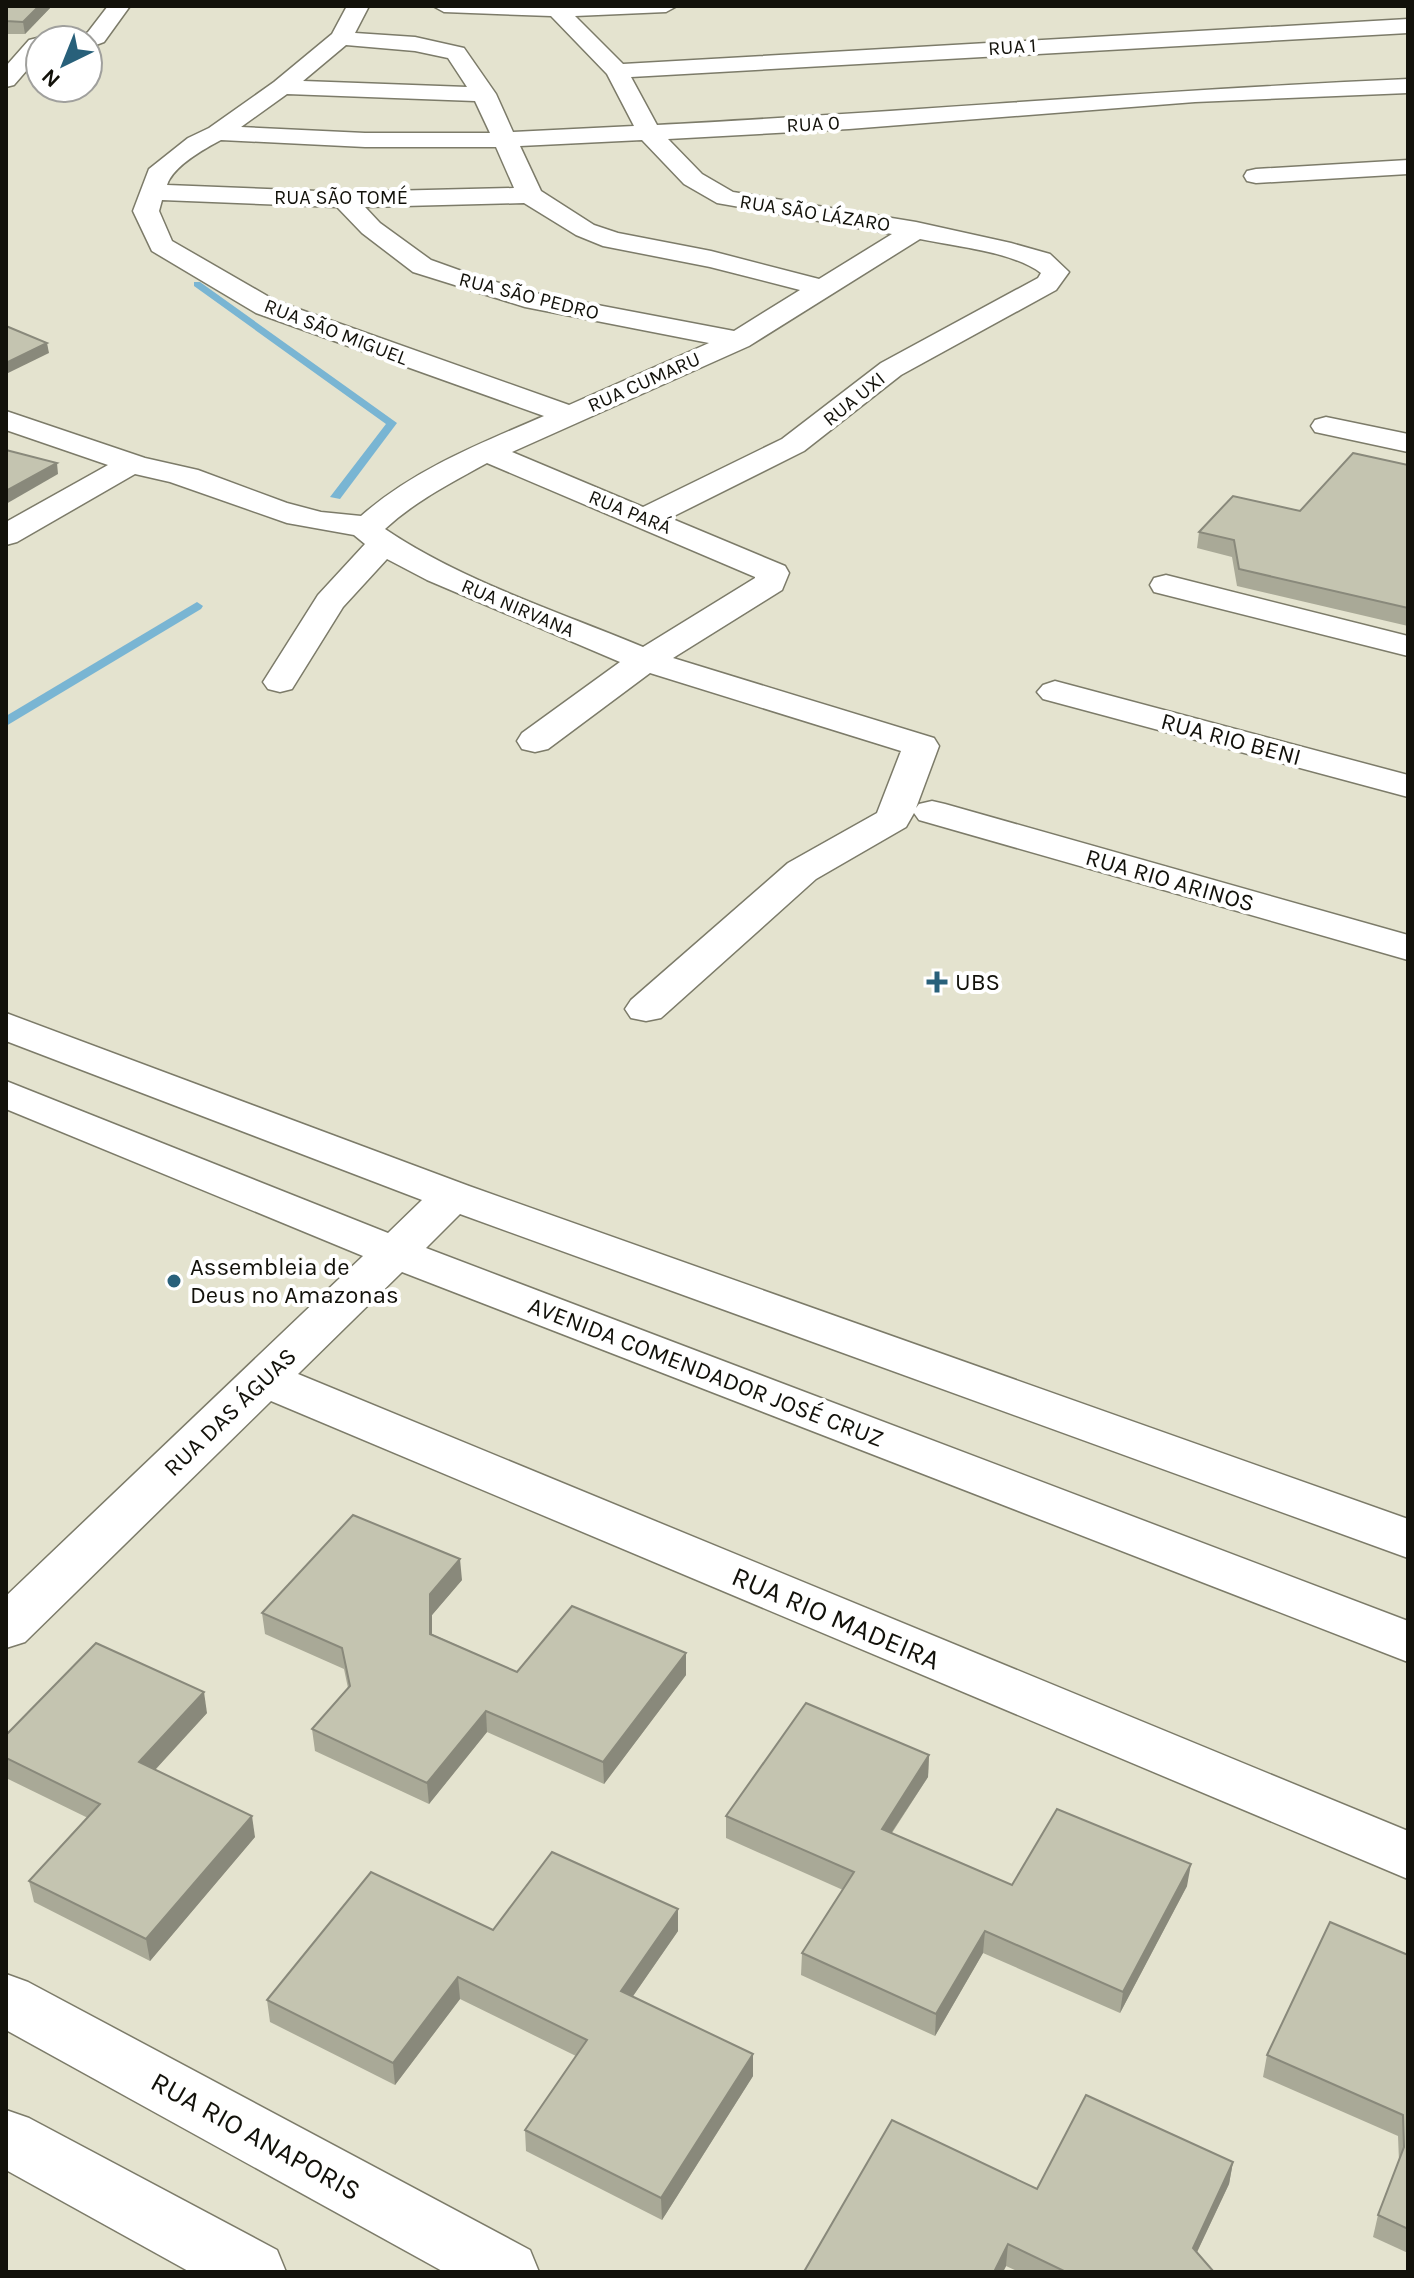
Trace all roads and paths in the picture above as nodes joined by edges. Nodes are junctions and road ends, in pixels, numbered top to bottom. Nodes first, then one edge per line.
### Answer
1 (119, 6) edge
2 (358, 6) edge
3 (444, 6) edge
4 (666, 6) edge
5 (557, 10) junction
6 (1133, 17) dead end
7 (104, 24) edge
8 (1408, 26) edge
9 (341, 38) junction
10 (1146, 39) junction
11 (24, 61) edge
12 (617, 71) junction
13 (6, 80) edge
14 (1408, 86) edge
15 (282, 87) junction
16 (484, 94) junction
17 (1195, 95) junction
18 (217, 133) junction
19 (649, 133) junction
20 (505, 140) junction
21 (1408, 167) edge
22 (1256, 176) dead end
23 (153, 192) junction
24 (530, 195) junction
25 (344, 200) junction
26 (916, 230) junction
27 (1056, 272) joint
28 (820, 287) junction
29 (739, 340) junction
30 (570, 415) junction
31 (6, 420) edge
32 (1326, 426) dead end
33 (1408, 443) edge
34 (486, 452) junction
35 (127, 462) junction
36 (645, 518) junction
37 (6, 535) edge
38 (376, 535) junction
39 (1166, 585) dead end
40 (1408, 646) edge
41 (645, 660) junction
42 (280, 682) dead end
43 (1055, 692) dead end
44 (535, 741) dead end
45 (1408, 786) edge
46 (932, 812) dead end
47 (1408, 948) edge
48 (646, 1009) dead end
49 (6, 1026) edge
50 (6, 1094) edge
51 (453, 1196) junction
52 (397, 1253) junction
53 (264, 1379) junction
54 (1408, 1539) edge
55 (6, 1628) edge
56 (1408, 1642) edge
57 (1408, 1856) edge
58 (6, 2000) edge
59 (6, 2138) edge
60 (253, 2272) edge
61 (506, 2272) edge

1 - 7 street
2 - 9 street
3 - 5 street
4 - 5 street
5 - 12 street, RUA SÃO LÁZARO
6 - 10 street
8 - 10 street, RUA 1
9 - 15 street
9 - 16 street
10 - 12 street, RUA 1
10 - 17 street
11 - 13 street
12 - 19 street, RUA SÃO LÁZARO
14 - 17 street, RUA 0
15 - 16 street
15 - 18 street
16 - 20 street
17 - 19 street, RUA 0
18 - 20 street, RUA 0
18 - 23 street
19 - 20 street, RUA 0
19 - 26 street, RUA SÃO LÁZARO
20 - 24 street
21 - 22 street
23 - 25 street, RUA SÃO TOMÉ
23 - 30 street, RUA SÃO MIGUEL
24 - 25 street, RUA SÃO TOMÉ
24 - 28 street
25 - 29 street, RUA SÃO PEDRO
26 - 27 street, RUA SÃO LÁZARO
26 - 28 street, RUA CUMARU
27 - 36 street, RUA UXI
28 - 29 street, RUA CUMARU
29 - 30 street, RUA CUMARU
30 - 34 street, RUA CUMARU
31 - 35 street, RUA NIRVANA
32 - 33 street
34 - 36 street, RUA PARÁ
34 - 38 street, RUA CUMARU
35 - 37 street
35 - 38 street, RUA NIRVANA
36 - 41 street, RUA PARÁ
38 - 41 street, RUA NIRVANA
38 - 42 street, RUA CUMARU
39 - 40 street
41 - 44 street
41 - 48 street, RUA NIRVANA
43 - 45 street, RUA RIO BENI
46 - 47 street, RUA RIO ARINOS
49 - 51 street
50 - 52 street, AVENIDA COMENDADOR JOSÉ CRUZ
51 - 52 street, RUA DAS ÁGUAS
51 - 54 street
52 - 53 street, RUA DAS ÁGUAS
52 - 56 street, AVENIDA COMENDADOR JOSÉ CRUZ
53 - 55 street, RUA DAS ÁGUAS
53 - 57 street, RUA RIO MADEIRA
58 - 61 street, RUA RIO ANAPORIS
59 - 60 street

